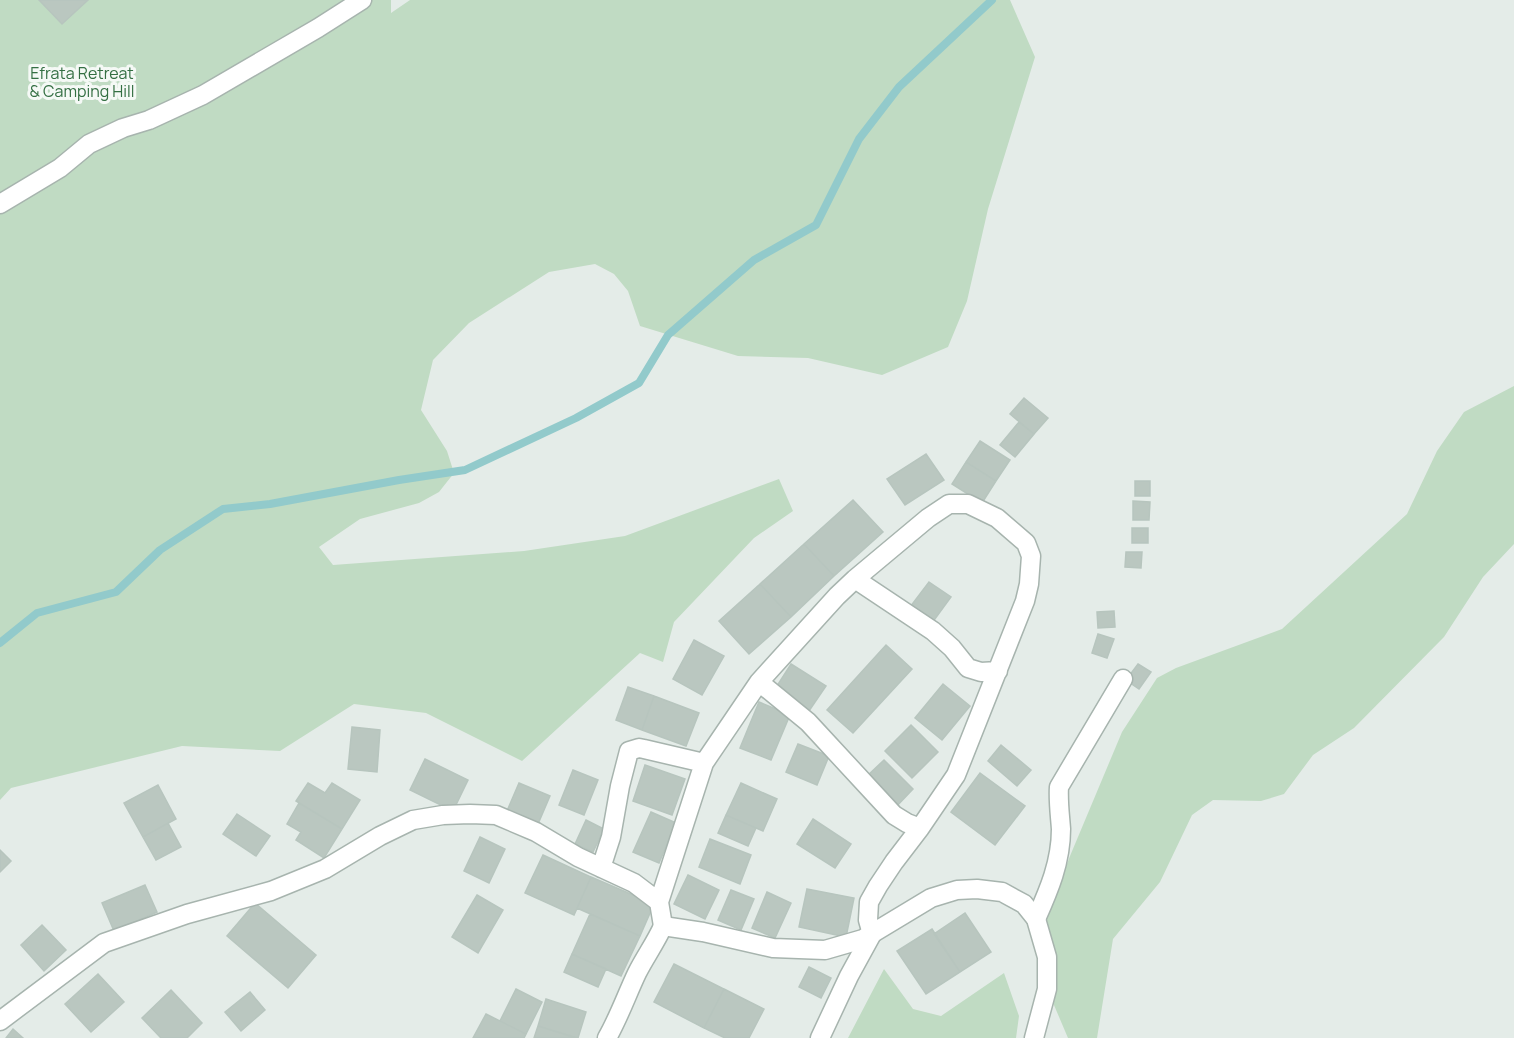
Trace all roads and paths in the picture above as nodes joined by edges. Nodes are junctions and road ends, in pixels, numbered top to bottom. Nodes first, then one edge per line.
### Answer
1 (362, 0) edge
2 (0, 204) edge
3 (855, 579) junction
4 (998, 671) junction
5 (1123, 679) dead end
6 (759, 682) junction
7 (705, 763) junction
8 (921, 828) junction
9 (601, 868) junction
10 (659, 902) junction
11 (1036, 920) junction
12 (663, 926) junction
13 (872, 934) junction
14 (0, 1022) edge
15 (607, 1038) edge
16 (820, 1038) edge
17 (1034, 1038) edge

1 - 2 street
3 - 4 street
3 - 4 street
3 - 6 street
4 - 8 street
5 - 11 street
6 - 7 street
6 - 8 street
7 - 9 street
7 - 10 street
8 - 13 street
9 - 10 street
9 - 14 street
10 - 12 street
11 - 13 street
11 - 17 street
12 - 13 street
12 - 15 street
13 - 16 street

